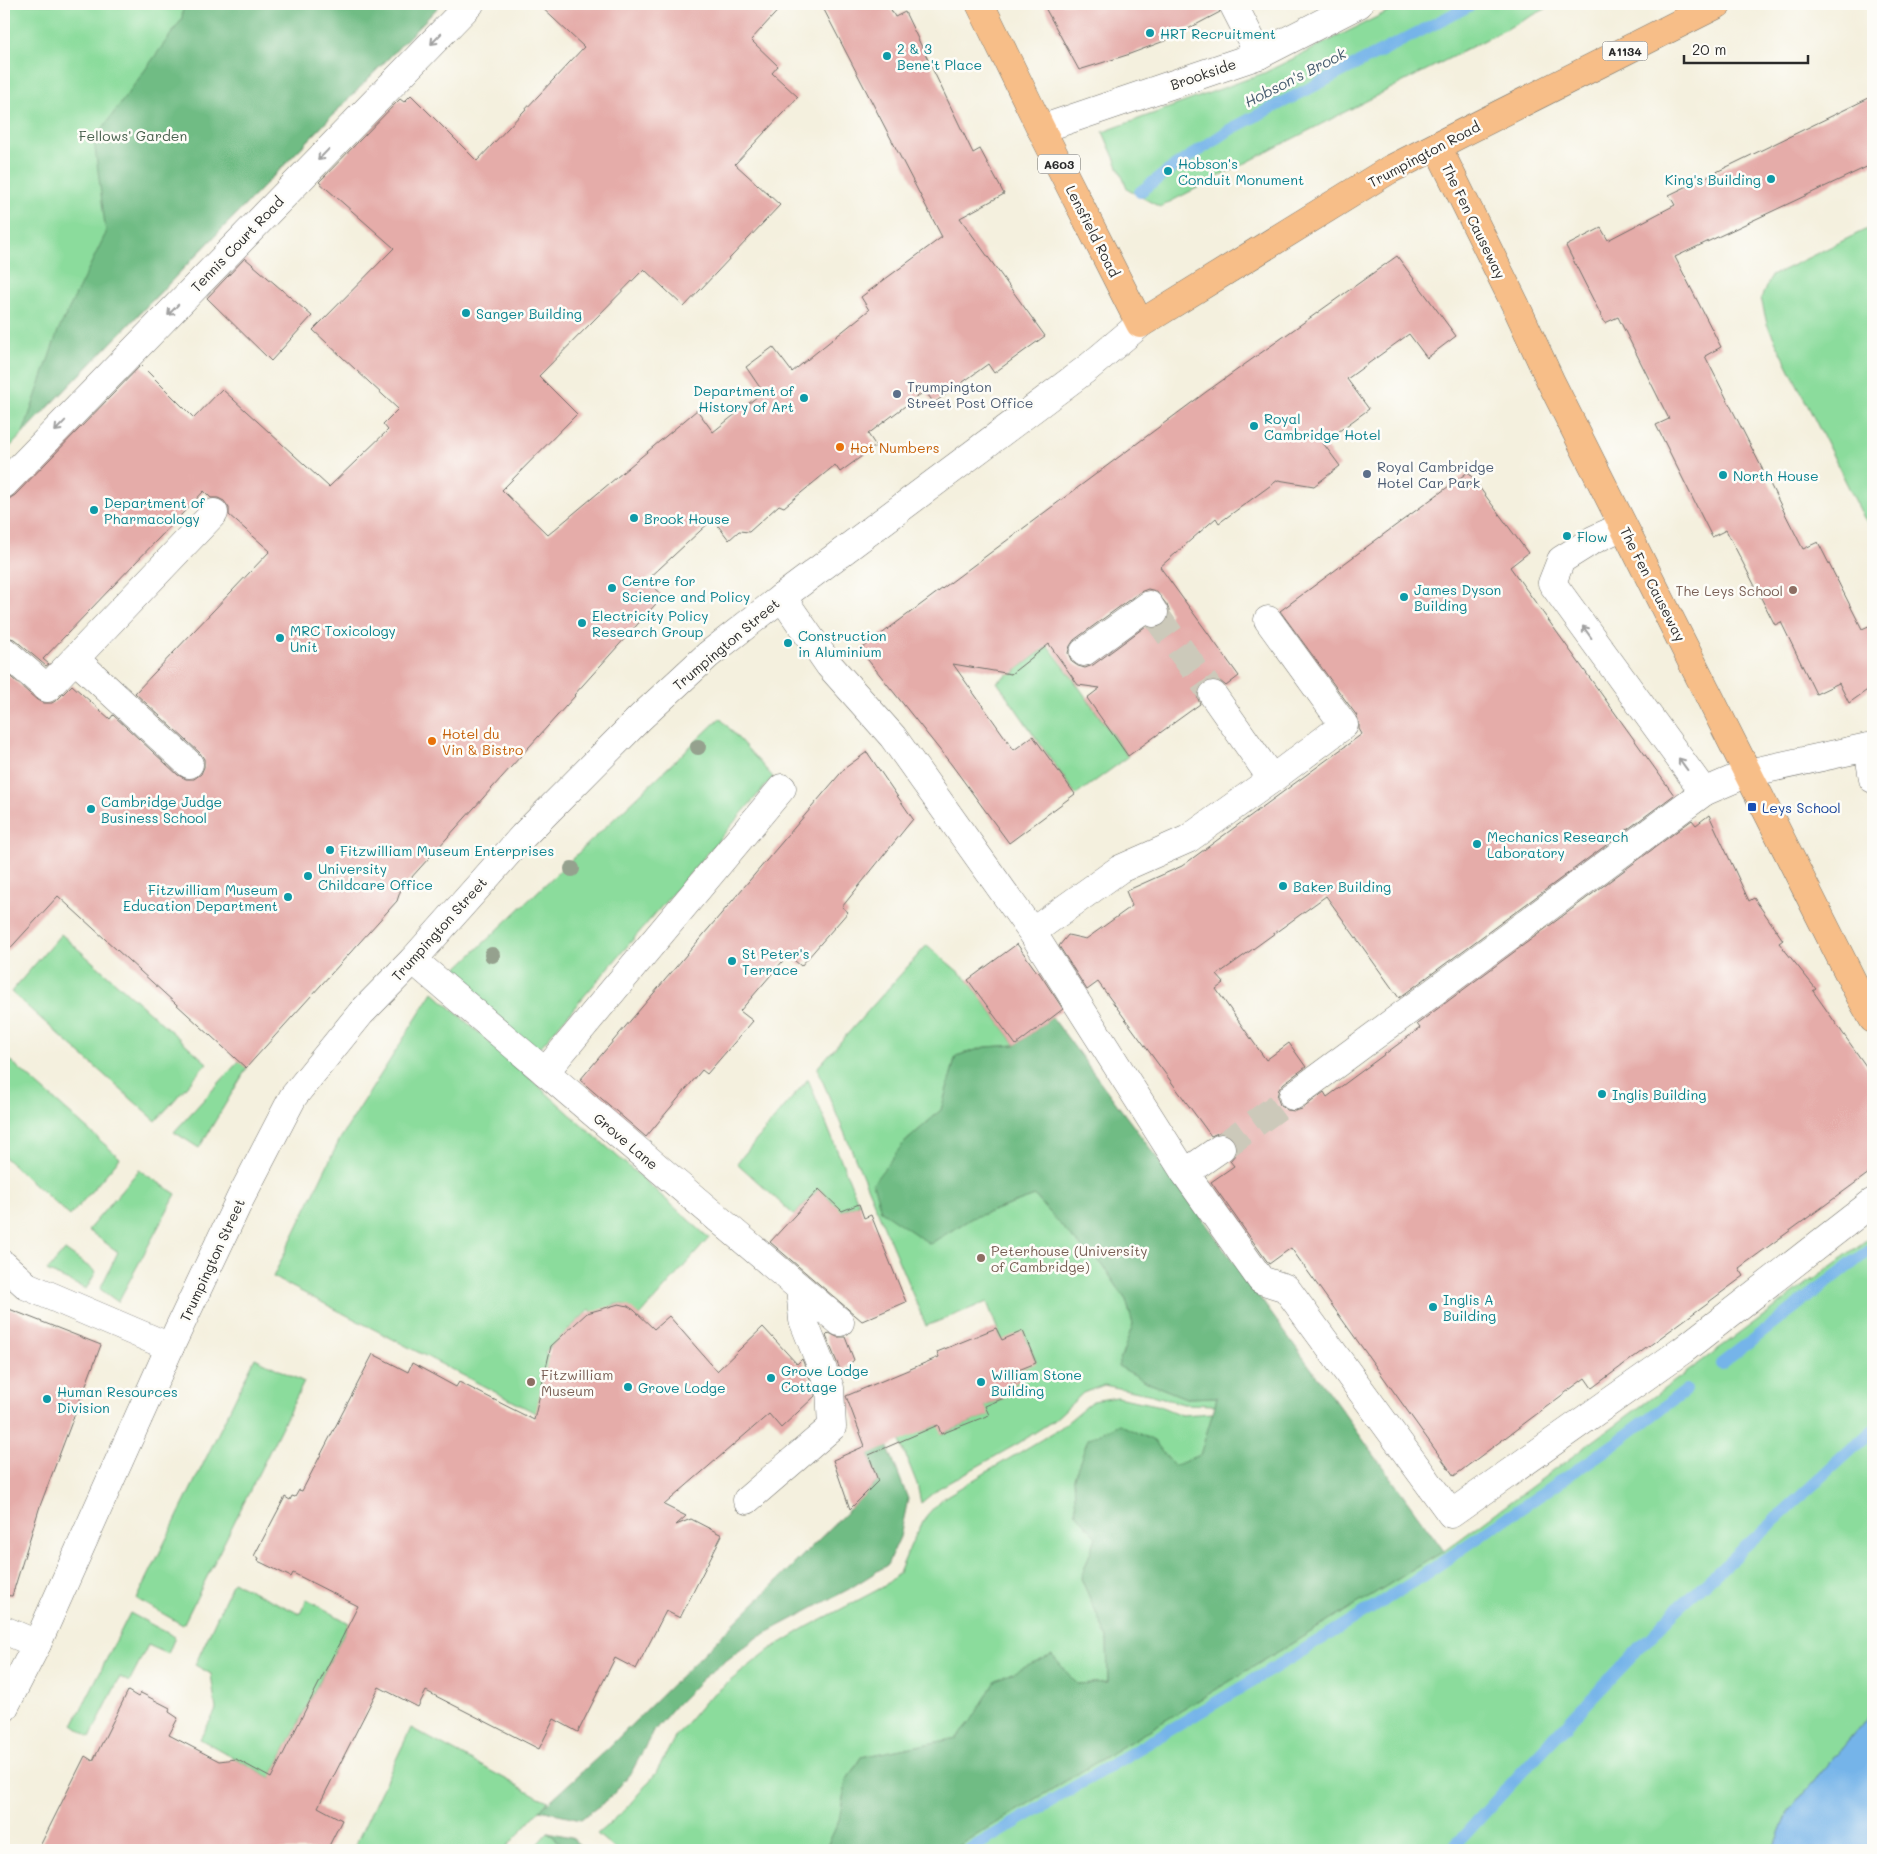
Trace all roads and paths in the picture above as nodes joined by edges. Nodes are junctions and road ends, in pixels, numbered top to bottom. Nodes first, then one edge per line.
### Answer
1 (470, 4) edge
2 (980, 4) edge
3 (1233, 4) edge
4 (1359, 4) edge
5 (1718, 4) edge
6 (1259, 54) junction
7 (1041, 129) junction
8 (1437, 146) junction
9 (1140, 324) junction
10 (4, 484) edge
11 (214, 513) dead end
12 (1623, 526) junction
13 (782, 597) junction
14 (1154, 614) dead end
15 (1268, 620) dead end
16 (4, 651) edge
17 (1084, 652) dead end
18 (75, 659) junction
19 (1212, 695) tunnel mouth
20 (189, 764) dead end
21 (1748, 772) junction
22 (1272, 779) junction
23 (1873, 779) edge
24 (782, 788) dead end
25 (1704, 792) junction
26 (1032, 932) junction
27 (413, 960) junction
28 (1873, 1019) edge
29 (545, 1072) junction
30 (1293, 1096) tunnel mouth
31 (1221, 1148) tunnel mouth
32 (1185, 1173) junction
33 (1873, 1202) edge
34 (4, 1265) edge
35 (800, 1288) junction
36 (840, 1322) dead end
37 (170, 1347) junction
38 (747, 1500) dead end
39 (4, 1630) edge
40 (37, 1644) junction
41 (4, 1708) edge

1 -> 10 street, Tennis Court Road
2 - 7 main road, Lensfield Road / A603
3 - 6 street
4 - 6 street, Brookside
5 - 8 main road, Trumpington Road / A1134
6 - 7 street, Brookside
7 - 9 main road, Lensfield Road / A603
8 - 9 main road, Trumpington Road
8 - 12 main road, The Fen Causeway
9 - 13 street, Trumpington Street
11 - 18 street
12 - 21 main road, The Fen Causeway
25 -> 12 street
13 - 26 street
13 - 27 street, Trumpington Street
14 - 17 street
15 - 22 street
16 - 18 street
18 - 20 street
19 - 22 street
21 - 23 street
21 - 25 street
21 - 28 main road, The Fen Causeway
22 - 26 street
24 - 29 street
25 - 30 street
26 - 32 street
27 - 29 street, Grove Lane
27 - 37 street, Trumpington Street
29 - 35 street, Grove Lane
31 - 32 street
32 - 33 street
34 - 37 street
35 - 36 street, Grove Lane
35 - 38 street
37 - 40 street, Trumpington Street
39 - 40 street
40 - 41 street, Trumpington Street

